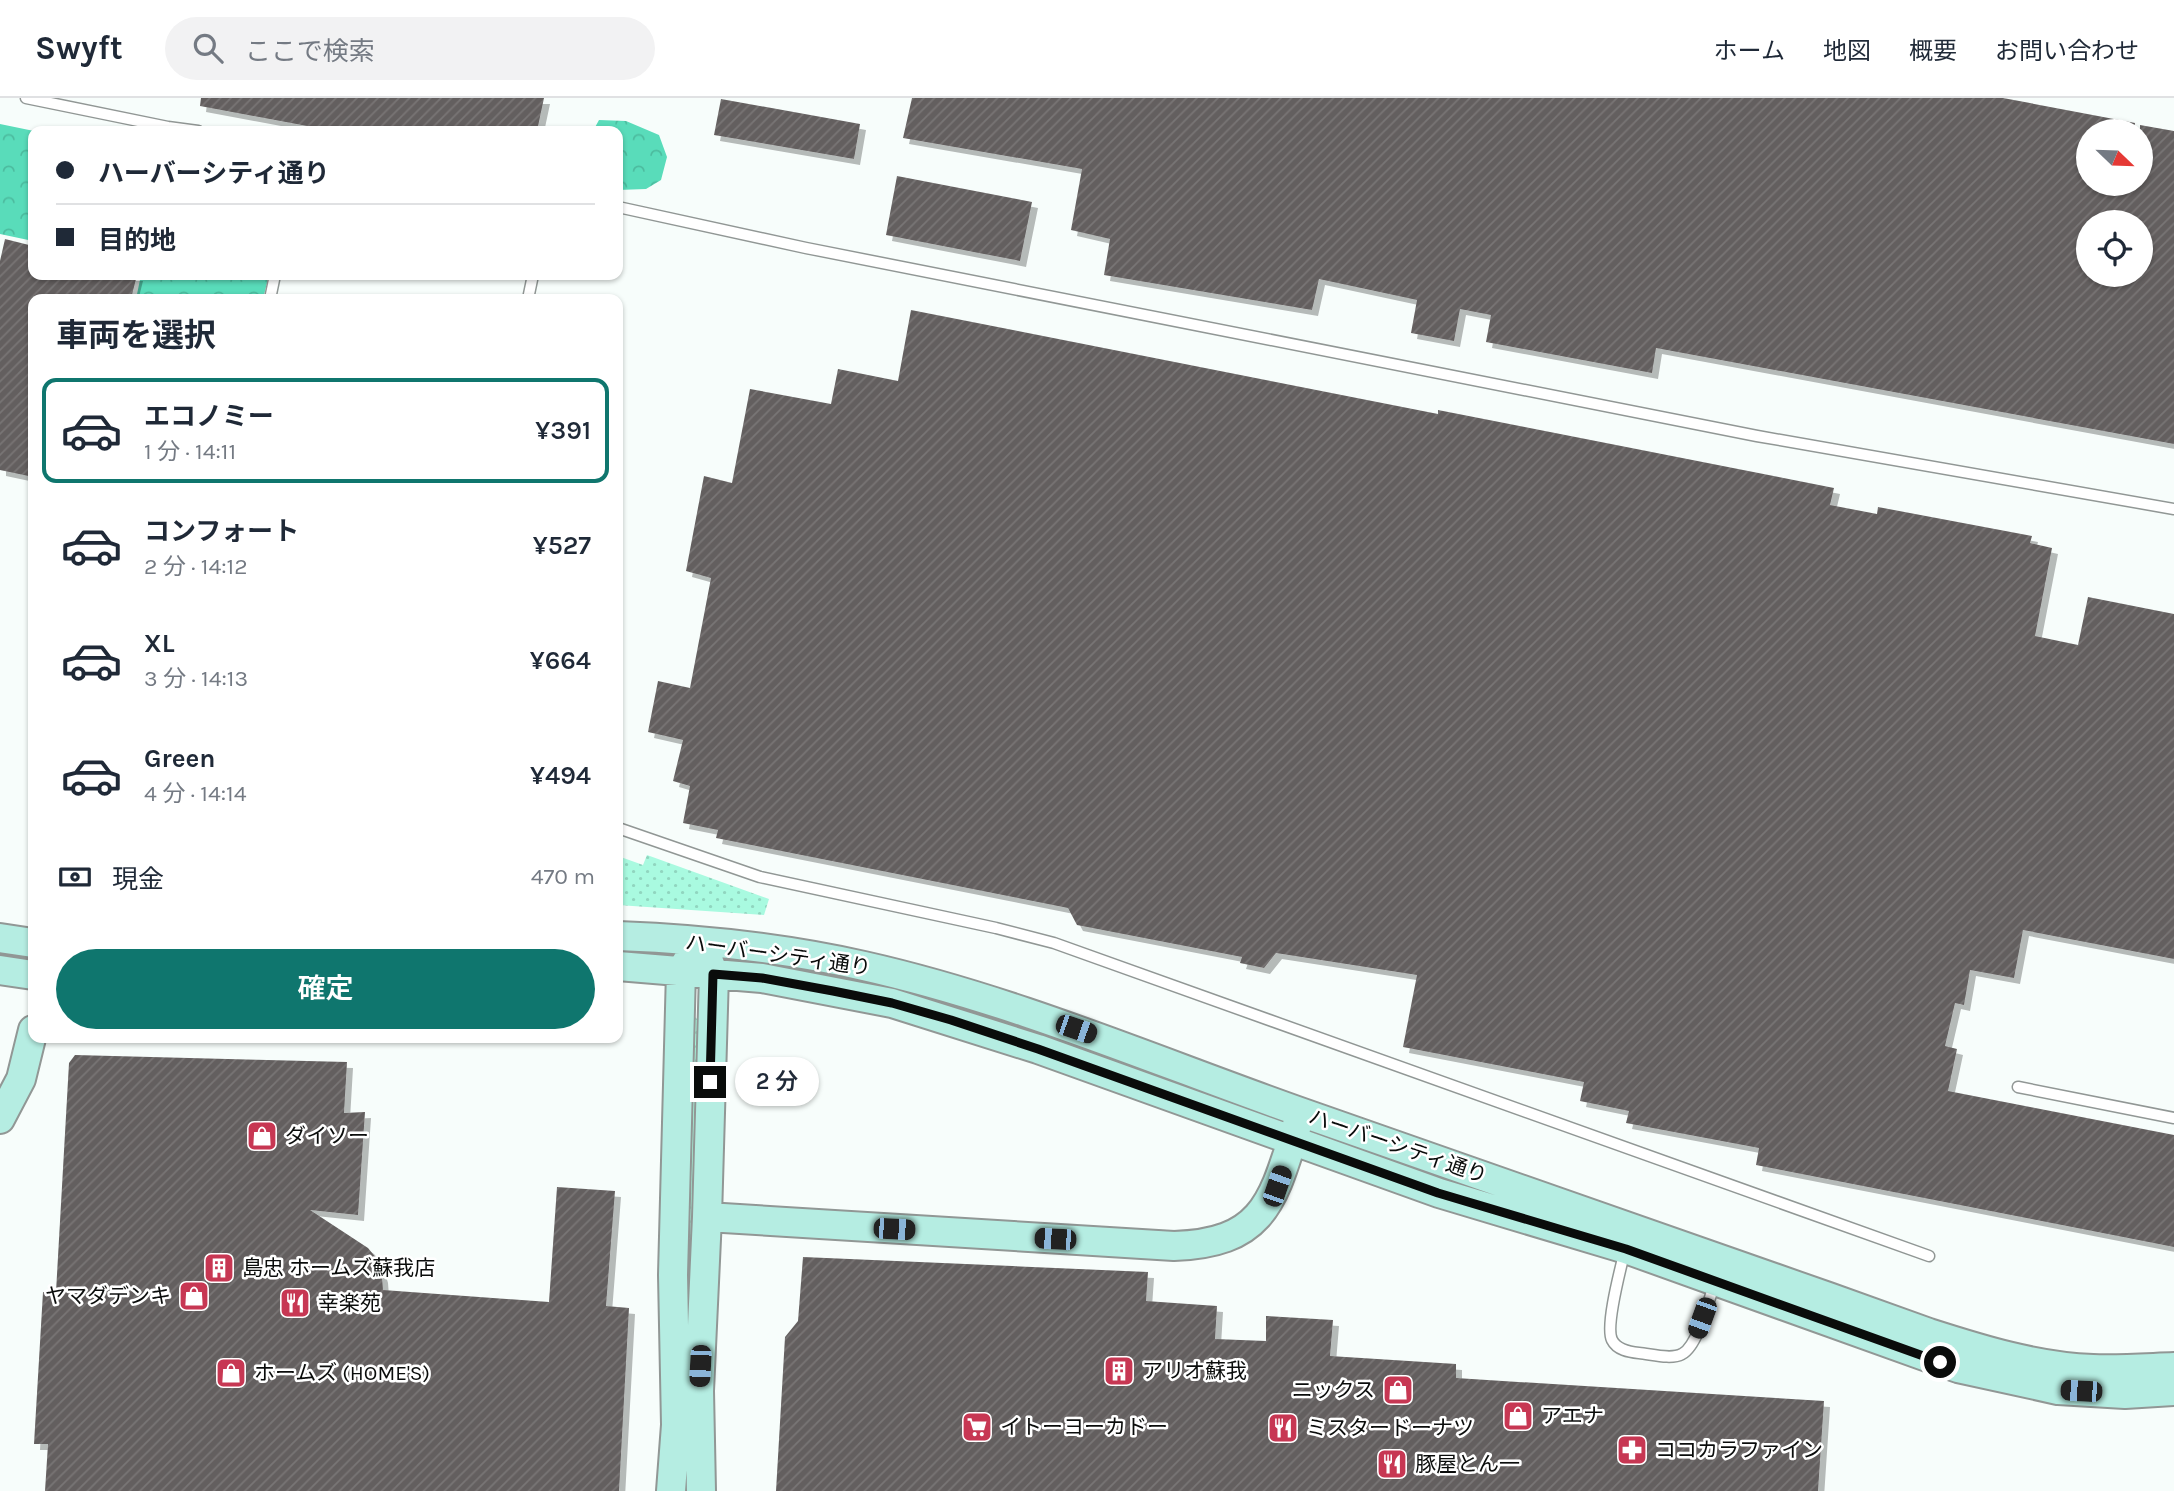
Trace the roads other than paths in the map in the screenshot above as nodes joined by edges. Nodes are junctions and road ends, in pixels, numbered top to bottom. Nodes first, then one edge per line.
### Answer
1 (26, 98) edge
2 (163, 126) edge
3 (623, 208) edge
4 (2174, 509) edge
5 (623, 830) edge
6 (623, 936) edge
7 (0, 938) edge
8 (701, 941) junction
9 (28, 942) edge
10 (623, 966) edge
11 (0, 970) edge
12 (681, 971) junction
13 (28, 974) edge
14 (713, 974) junction
15 (30, 1043) edge
16 (2018, 1087) dead end
17 (1301, 1112) junction
18 (2174, 1118) edge
19 (0, 1119) edge
20 (1292, 1140) junction
21 (706, 1217) junction
22 (1626, 1249) junction
23 (1929, 1256) dead end
24 (1715, 1281) junction
25 (2174, 1367) edge
26 (2174, 1391) edge
27 (671, 1491) edge
28 (701, 1491) edge

1 - 2 lane
3 - 4 lane
5 - 23 lane
6 - 8 street, ハーバーシティ通り
7 - 9 street
8 - 12 street
8 - 14 street
8 - 17 street, ハーバーシティ通り
10 - 12 street, ハーバーシティ通り
11 - 13 street
12 - 14 street, ハーバーシティ通り
12 - 27 street
14 - 20 street, ハーバーシティ通り
14 - 21 street
15 - 19 street
16 - 18 lane
17 - 20 street
17 - 25 street, ハーバーシティ通り
20 - 21 street
20 - 22 street, ハーバーシティ通り
21 - 28 street
22 - 24 street, ハーバーシティ通り
22 - 24 lane
24 - 26 street, ハーバーシティ通り

